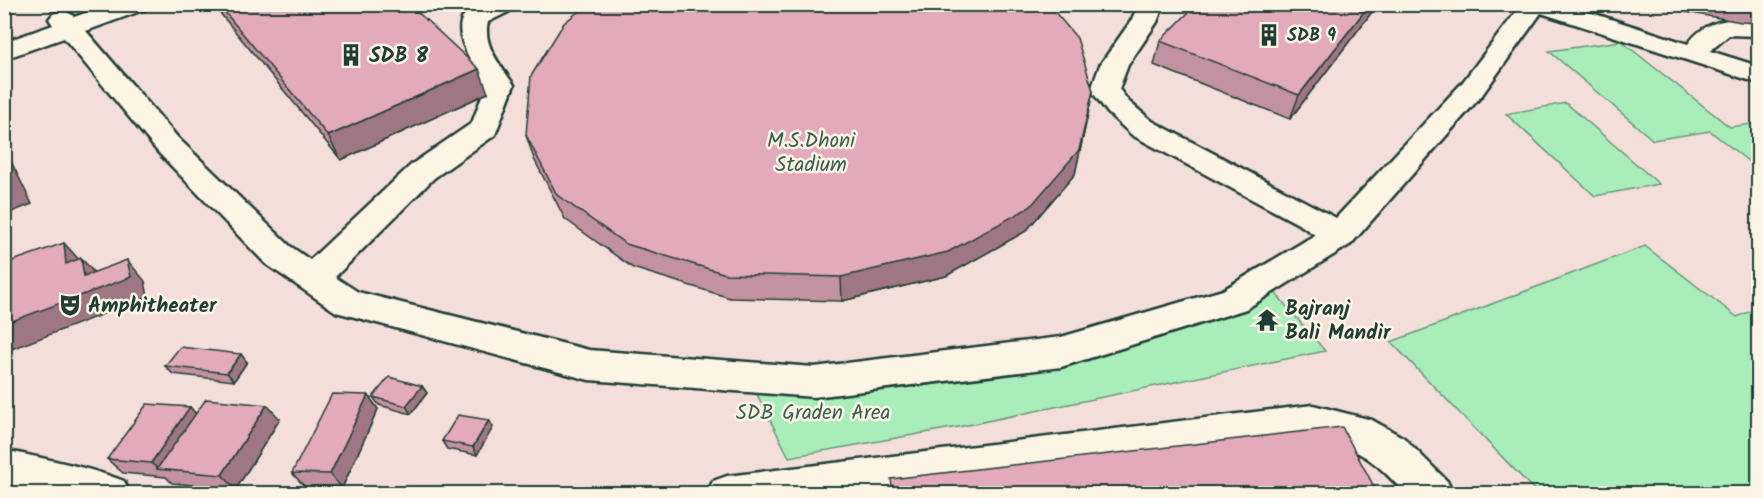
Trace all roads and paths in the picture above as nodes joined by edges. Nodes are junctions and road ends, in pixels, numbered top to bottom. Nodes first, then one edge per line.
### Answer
1 (105, 4) edge
2 (137, 4) edge
3 (505, 4) edge
4 (1152, 4) edge
5 (1536, 4) edge
6 (1585, 4) edge
7 (65, 24) junction
8 (1758, 28) edge
9 (4, 39) edge
10 (1698, 48) junction
11 (4, 51) edge
12 (1758, 59) edge
13 (1758, 75) edge
14 (1339, 236) junction
15 (313, 278) junction
16 (4, 468) edge
17 (847, 486) edge
18 (110, 494) edge
19 (727, 494) edge
20 (1433, 494) edge

1 - 7 street
2 - 7 street
3 - 15 street
4 - 14 street
5 - 10 street
5 - 14 street
6 - 10 street
7 - 9 street
7 - 11 street
7 - 15 street
8 - 10 street
10 - 12 street
10 - 13 street
14 - 15 street
16 - 18 street
17 - 19 street
17 - 20 street

